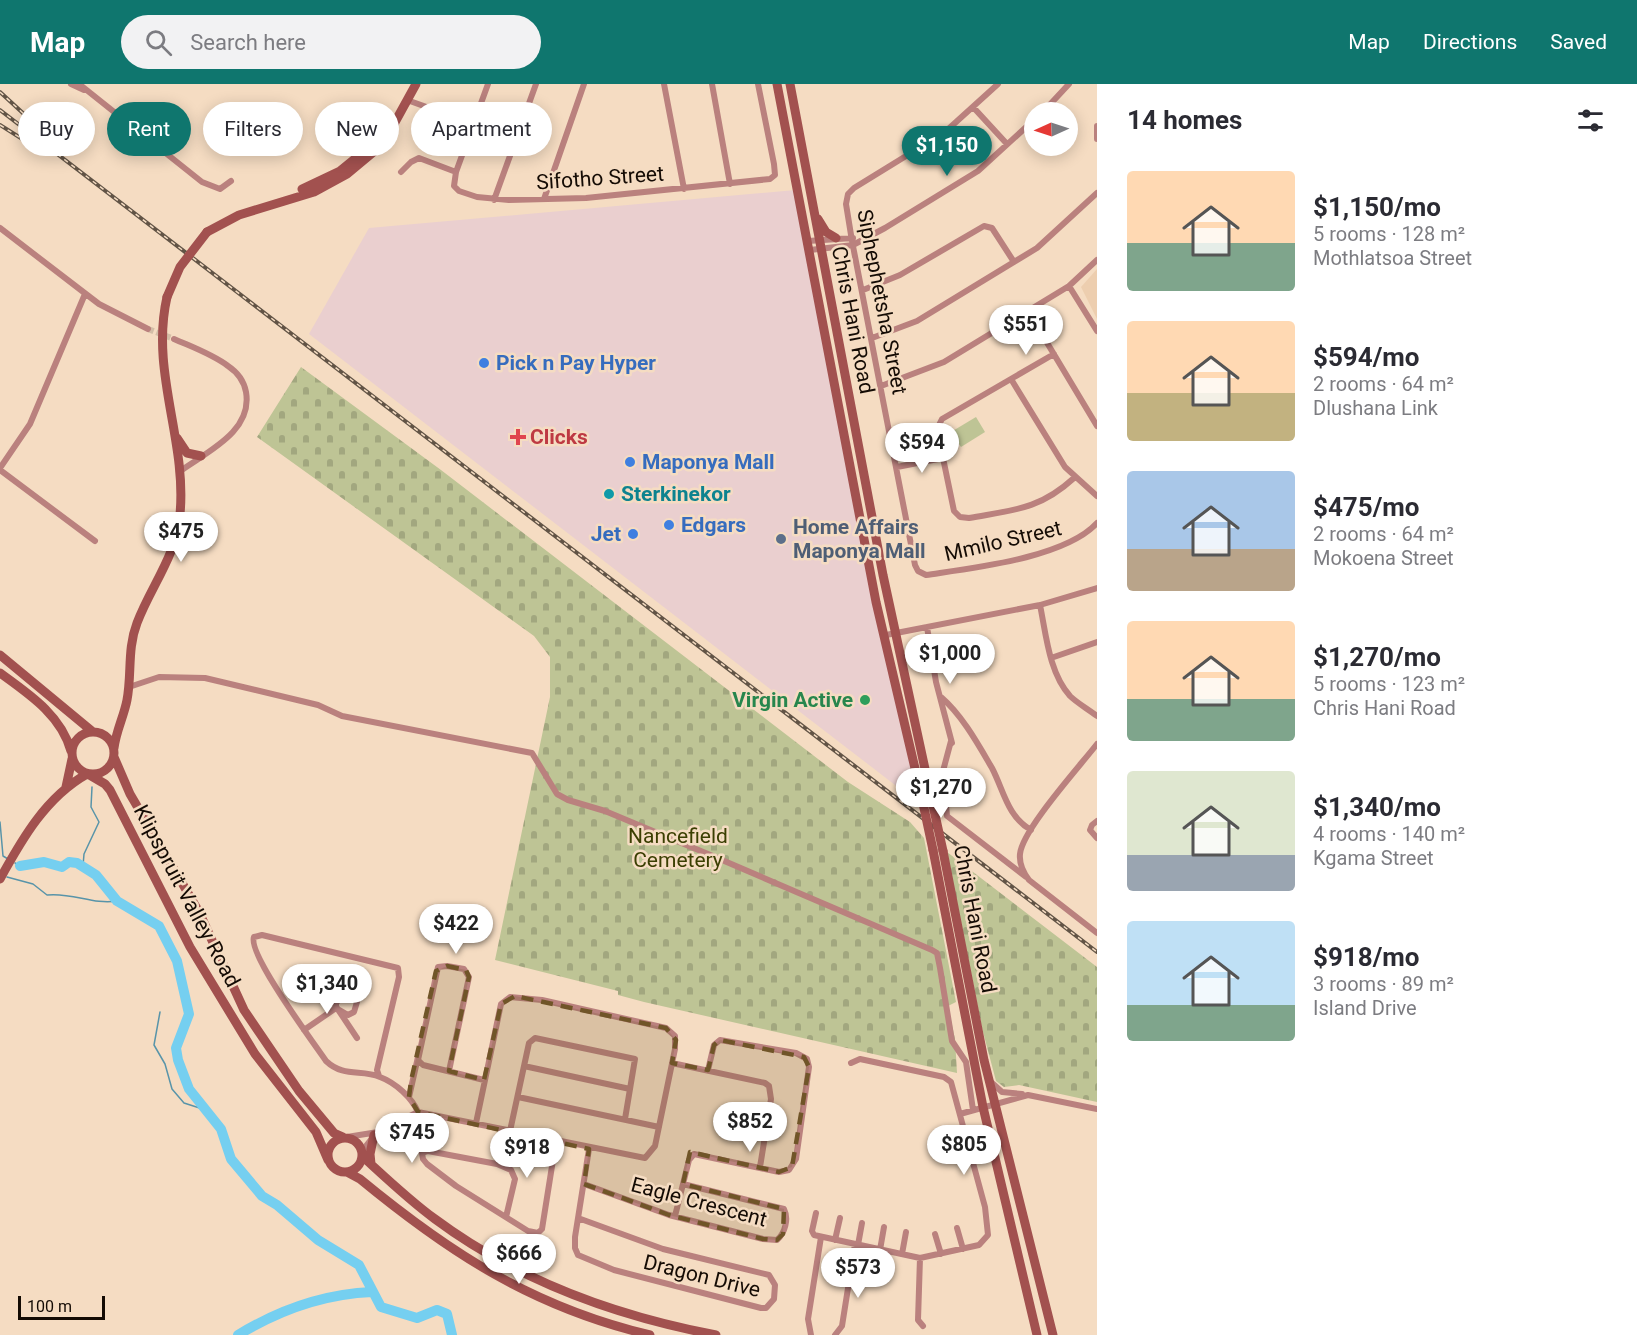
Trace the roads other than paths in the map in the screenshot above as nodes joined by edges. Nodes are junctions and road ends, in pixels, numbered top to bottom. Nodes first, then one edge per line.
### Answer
1 (71, 84) edge
2 (79, 84) edge
3 (416, 84) edge
4 (488, 84) edge
5 (536, 84) edge
6 (584, 84) edge
7 (664, 84) edge
8 (712, 84) edge
9 (758, 84) edge
10 (777, 84) edge
11 (790, 84) edge
12 (998, 84) edge
13 (1070, 84) edge
14 (84, 90) junction
15 (407, 100) junction
16 (413, 102) edge
17 (482, 102) edge
18 (1052, 102) edge
19 (973, 107) junction
20 (1097, 126) edge
21 (1024, 129) edge
22 (1097, 140) edge
23 (1007, 144) junction
24 (462, 156) edge
25 (401, 172) dead end
26 (456, 172) junction
27 (231, 181) dead end
28 (730, 184) junction
29 (684, 189) junction
30 (1095, 198) edge
31 (544, 199) junction
32 (494, 200) junction
33 (814, 211) junction
34 (0, 228) edge
35 (851, 237) junction
36 (836, 238) junction
37 (859, 239) junction
38 (820, 243) junction
39 (809, 245) junction
40 (853, 245) junction
41 (1097, 260) edge
42 (1014, 262) junction
43 (1069, 286) junction
44 (862, 290) junction
45 (85, 294) junction
46 (1028, 311) junction
47 (148, 329) tunnel mouth
48 (1097, 331) edge
49 (872, 338) junction
50 (174, 339) tunnel mouth
51 (1054, 354) junction
52 (1011, 379) junction
53 (881, 386) junction
54 (1097, 426) edge
55 (172, 428) junction
56 (201, 456) junction
57 (943, 458) junction
58 (897, 467) junction
59 (0, 469) edge
60 (179, 473) junction
61 (1074, 478) junction
62 (1097, 496) edge
63 (1097, 523) edge
64 (95, 541) dead end
65 (915, 565) joint
66 (1097, 588) edge
67 (1040, 605) junction
68 (927, 627) junction
69 (897, 632) junction
70 (886, 635) junction
71 (1097, 642) edge
72 (0, 655) edge
73 (1051, 658) junction
74 (0, 673) edge
75 (129, 687) junction
76 (941, 697) junction
77 (1097, 716) edge
78 (121, 720) junction
79 (96, 732) junction
80 (1097, 744) edge
81 (114, 752) junction
82 (72, 756) junction
83 (87, 774) junction
84 (66, 787) junction
85 (926, 793) junction
86 (1097, 821) edge
87 (1031, 830) junction
88 (1097, 838) edge
89 (938, 850) junction
90 (0, 879) edge
91 (1029, 880) junction
92 (1097, 933) edge
93 (317, 978) dead end
94 (336, 1008) junction
95 (304, 1030) junction
96 (357, 1038) dead end
97 (418, 1057) junction
98 (672, 1063) junction
99 (850, 1063) dead end
100 (524, 1066) junction
101 (708, 1070) junction
102 (449, 1071) junction
103 (379, 1076) junction
104 (988, 1077) junction
105 (484, 1080) junction
106 (630, 1089) junction
107 (1028, 1095) junction
108 (409, 1097) junction
109 (518, 1097) junction
110 (994, 1104) junction
111 (983, 1107) junction
112 (1097, 1109) edge
113 (973, 1110) junction
114 (418, 1113) junction
115 (960, 1114) junction
116 (625, 1119) junction
117 (476, 1123) junction
118 (659, 1127) junction
119 (510, 1131) junction
120 (376, 1134) junction
121 (345, 1137) junction
122 (556, 1142) junction
123 (589, 1149) junction
124 (362, 1153) junction
125 (328, 1160) junction
126 (371, 1164) junction
127 (760, 1167) junction
128 (347, 1172) junction
129 (584, 1184) junction
130 (683, 1184) junction
131 (816, 1213) dead end
132 (675, 1216) junction
133 (506, 1217) junction
134 (578, 1218) junction
135 (840, 1218) dead end
136 (862, 1223) dead end
137 (884, 1227) dead end
138 (957, 1228) dead end
139 (906, 1232) dead end
140 (935, 1234) dead end
141 (821, 1237) junction
142 (835, 1240) junction
143 (856, 1245) junction
144 (963, 1249) junction
145 (880, 1250) junction
146 (902, 1254) junction
147 (941, 1254) junction
148 (920, 1258) junction
149 (923, 1326) dead end
150 (810, 1332) edge
151 (650, 1335) edge
152 (716, 1335) edge
153 (835, 1335) edge
154 (1037, 1335) edge
155 (1053, 1335) edge

1 - 14 street
2 - 14 street
3 - 15 main road
4 - 17 street
5 - 32 street
6 - 31 street
7 - 29 street
8 - 28 street
9 - 28 street, Sifotho Street
10 - 39 main road, Chris Hani Road
11 - 33 main road, Chris Hani Road
12 - 19 street
13 - 18 street
14 - 27 street
15 - 16 street
15 - 55 main road, bridge
19 - 23 street
19 - 35 street, Siphephetsha Street
20 - 22 street
21 - 23 street
23 - 37 street
24 - 26 street
25 - 26 street
26 - 32 street, Sifotho Street
28 - 29 street, Sifotho Street
29 - 31 street, Sifotho Street
30 - 42 street
31 - 32 street, Sifotho Street
33 - 36 main road
33 - 38 main road, Chris Hani Road
34 - 45 street
35 - 36 street
35 - 37 street
35 - 40 street, Siphephetsha Street
36 - 38 street
37 - 40 street
38 - 39 street
38 - 40 street
38 - 69 main road, Chris Hani Road
39 - 70 main road, Chris Hani Road
40 - 44 street, Siphephetsha Street
41 - 43 street
42 - 44 street
42 - 49 street
43 - 46 street
43 - 48 street
44 - 49 street, Siphephetsha Street
45 - 47 street
45 - 59 street
46 - 51 street
46 - 53 street
49 - 53 street, Siphephetsha Street
50 - 56 street
51 - 52 street
51 - 54 street
52 - 57 street
52 - 61 street
53 - 58 street, Siphephetsha Street
55 - 56 main road
55 - 60 main road
56 - 60 street
57 - 58 street
57 - 61 street
58 - 65 street, Siphephetsha Street
59 - 64 street
60 - 75 main road
61 - 62 street
63 - 65 street, Mmilo Street
66 - 67 street
67 - 68 street
67 - 73 street
68 - 69 street
68 - 76 street
69 - 70 street
69 - 85 main road, Chris Hani Road
70 - 85 main road, Chris Hani Road
71 - 73 street
72 - 79 main road
73 - 77 street
74 - 82 main road
75 - 78 main road
75 - 113 street
76 - 87 street
76 - 91 street
78 - 79 main road
78 - 81 main road
79 - 81 main road
79 - 82 main road
80 - 87 street
81 - 83 main road
81 - 121 main road, Klipspruit Valley Road
82 - 83 main road
82 - 84 main road
83 - 84 main road
83 - 125 main road, Klipspruit Valley Road
84 - 90 main road
85 - 89 main road, Chris Hani Road, bridge
86 - 88 street
87 - 91 street
89 - 104 main road, Chris Hani Road
89 - 111 main road, Chris Hani Road
91 - 92 street
93 - 94 street
94 - 95 street
94 - 96 street
95 - 103 street
95 - 103 street
97 - 102 street
97 - 102 street
97 - 108 street
98 - 101 street
98 - 105 street
98 - 118 street
99 - 115 street
100 - 106 street
100 - 106 street
100 - 109 street
101 - 127 street
101 - 127 street
102 - 105 street
103 - 108 street
104 - 107 street
104 - 110 main road, Chris Hani Road
105 - 117 street
106 - 116 street
107 - 110 street
107 - 112 street
108 - 114 street
109 - 116 street
109 - 119 street
110 - 111 street
110 - 155 main road, Chris Hani Road
111 - 113 street
111 - 154 main road, Chris Hani Road
113 - 115 street
114 - 117 street
114 - 120 street
115 - 144 street
116 - 118 street
117 - 119 street
118 - 123 street
119 - 122 street
120 - 121 street
120 - 124 street
120 - 126 main road
121 - 124 main road
121 - 125 main road
122 - 123 street
122 - 133 street
123 - 129 street, Dragon Drive
124 - 126 main road
124 - 128 main road
125 - 128 main road
126 - 152 main road
127 - 130 street
128 - 151 main road
129 - 132 street, Eagle Crescent
129 - 134 street, Dragon Drive
130 - 132 street
130 - 132 street, Eagle Crescent
131 - 141 street
133 - 133 street
134 - 134 street, Dragon Drive
135 - 142 street
136 - 143 street
137 - 145 street
138 - 144 street
139 - 146 street
140 - 147 street
141 - 142 street
141 - 150 street
142 - 143 street
143 - 145 street
143 - 153 street
144 - 147 street
145 - 146 street
146 - 148 street
147 - 148 street
148 - 149 street

